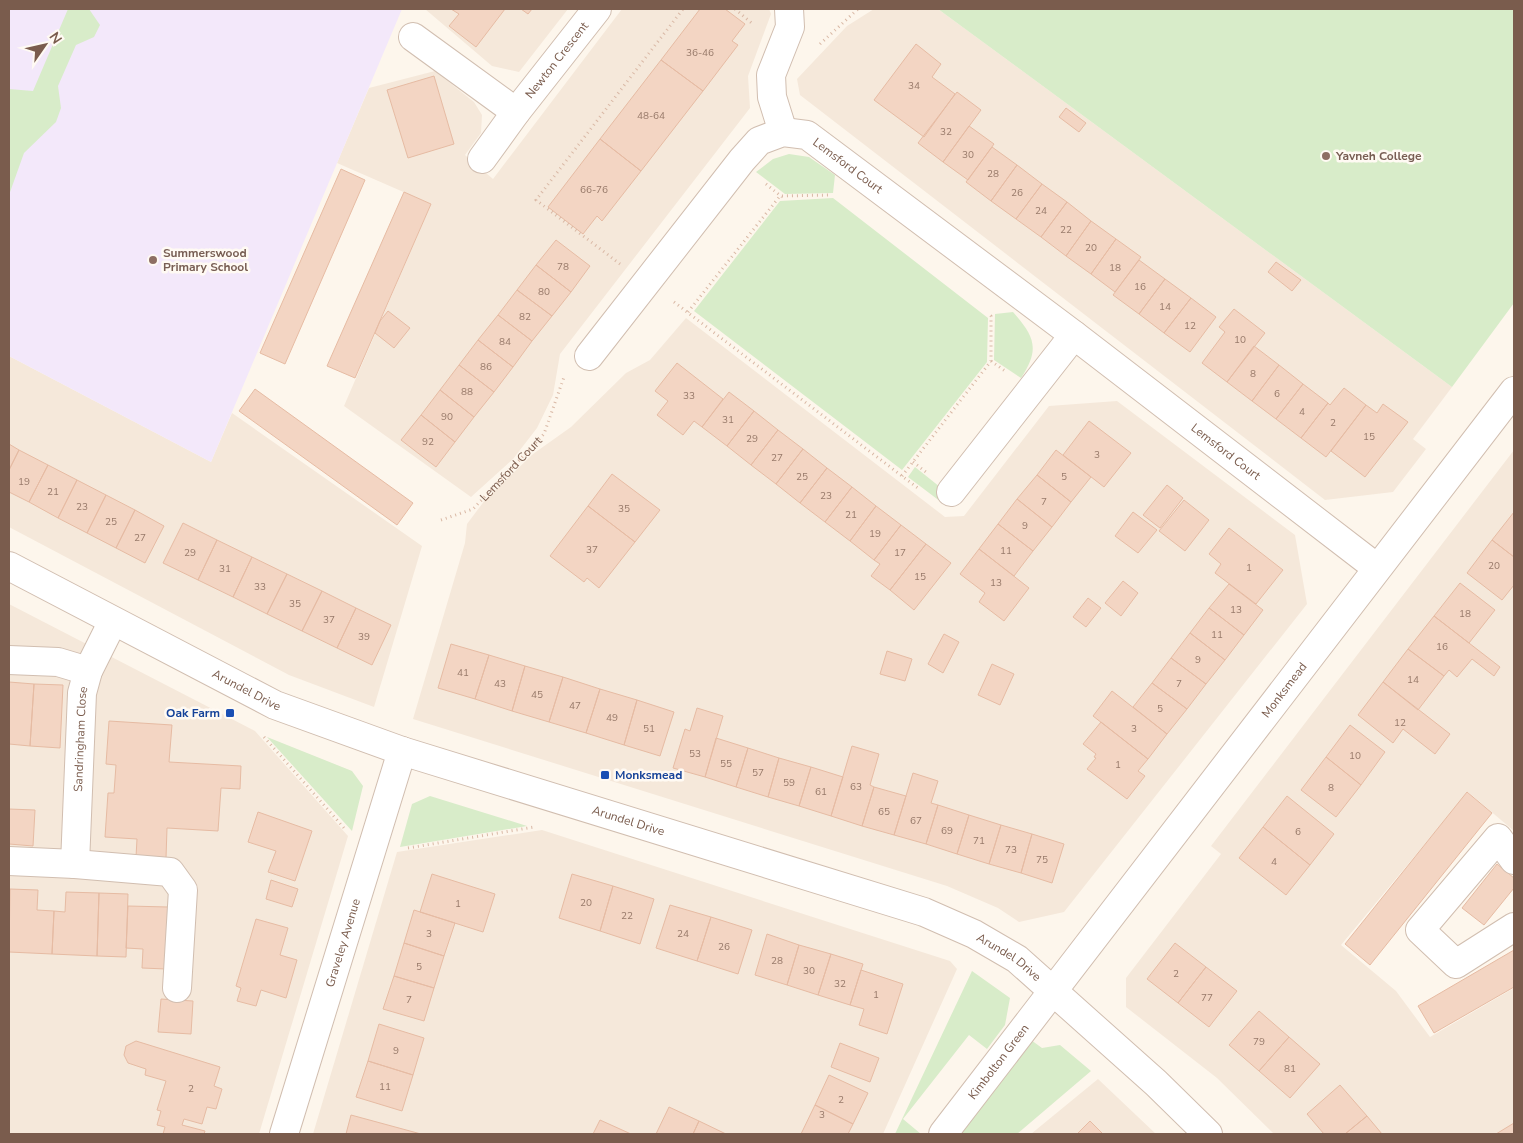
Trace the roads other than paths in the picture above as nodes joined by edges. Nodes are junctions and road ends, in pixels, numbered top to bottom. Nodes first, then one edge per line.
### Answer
1 (597, 9) edge
2 (789, 9) edge
3 (413, 37) dead end
4 (516, 112) junction
5 (783, 132) junction
6 (482, 159) dead end
7 (1074, 335) junction
8 (589, 356) road end
9 (1514, 391) edge
10 (938, 493) road end
11 (9, 566) edge
12 (1377, 568) junction
13 (114, 621) junction
14 (9, 660) edge
15 (88, 671) junction
16 (402, 751) junction
17 (1514, 860) edge
18 (9, 861) edge
19 (76, 864) junction
20 (1514, 927) edge
21 (177, 988) dead end
22 (1053, 990) junction
23 (284, 1134) edge
24 (943, 1134) edge
25 (1208, 1134) edge

1 - 4 street, Newton Crescent
2 - 5 street
3 - 4 street, Newton Crescent
4 - 6 street, Newton Crescent
5 - 7 street, Lemsford Court
5 - 8 street, Lemsford Court
7 - 10 street
7 - 12 street, Lemsford Court
9 - 12 street, Monksmead
11 - 13 street, Arundel Drive
12 - 22 street, Monksmead
13 - 15 street, Sandringham Close
13 - 16 street, Arundel Drive
14 - 15 street
15 - 19 street, Sandringham Close
16 - 22 street, Arundel Drive
16 - 23 street, Graveley Avenue
17 - 20 street
18 - 19 street
19 - 21 street
22 - 24 street, Kimbolton Green
22 - 25 street, Arundel Drive

